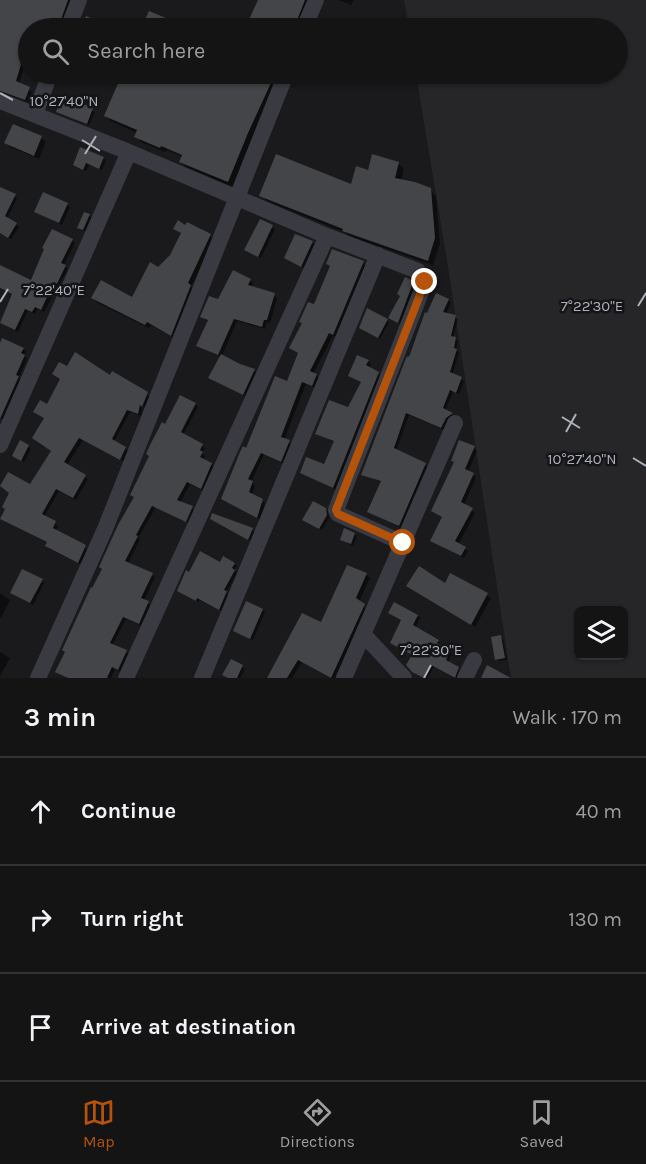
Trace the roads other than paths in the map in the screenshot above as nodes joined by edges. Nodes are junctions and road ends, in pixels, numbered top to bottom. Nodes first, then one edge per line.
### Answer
1 (79, 0) edge
2 (316, 0) edge
3 (72, 18) edge
4 (308, 18) edge
5 (46, 84) edge
6 (282, 84) edge
7 (2, 106) edge
8 (35, 114) junction
9 (129, 152) junction
10 (237, 197) junction
11 (327, 236) junction
12 (378, 255) junction
13 (455, 423) dead end
14 (0, 445) edge
15 (403, 543) junction
16 (364, 635) junction
17 (474, 660) dead end
18 (38, 678) edge
19 (126, 678) edge
20 (202, 678) edge
21 (344, 678) edge
22 (404, 678) edge
23 (465, 678) edge

1 - 3 street
2 - 4 street
5 - 8 street
6 - 10 street
7 - 8 street
8 - 9 street
9 - 10 street
9 - 14 street
10 - 11 street
10 - 18 street
11 - 12 street
11 - 19 street
12 - 15 street
12 - 20 street
13 - 15 street
15 - 16 street
16 - 21 street
16 - 22 street
17 - 23 street

